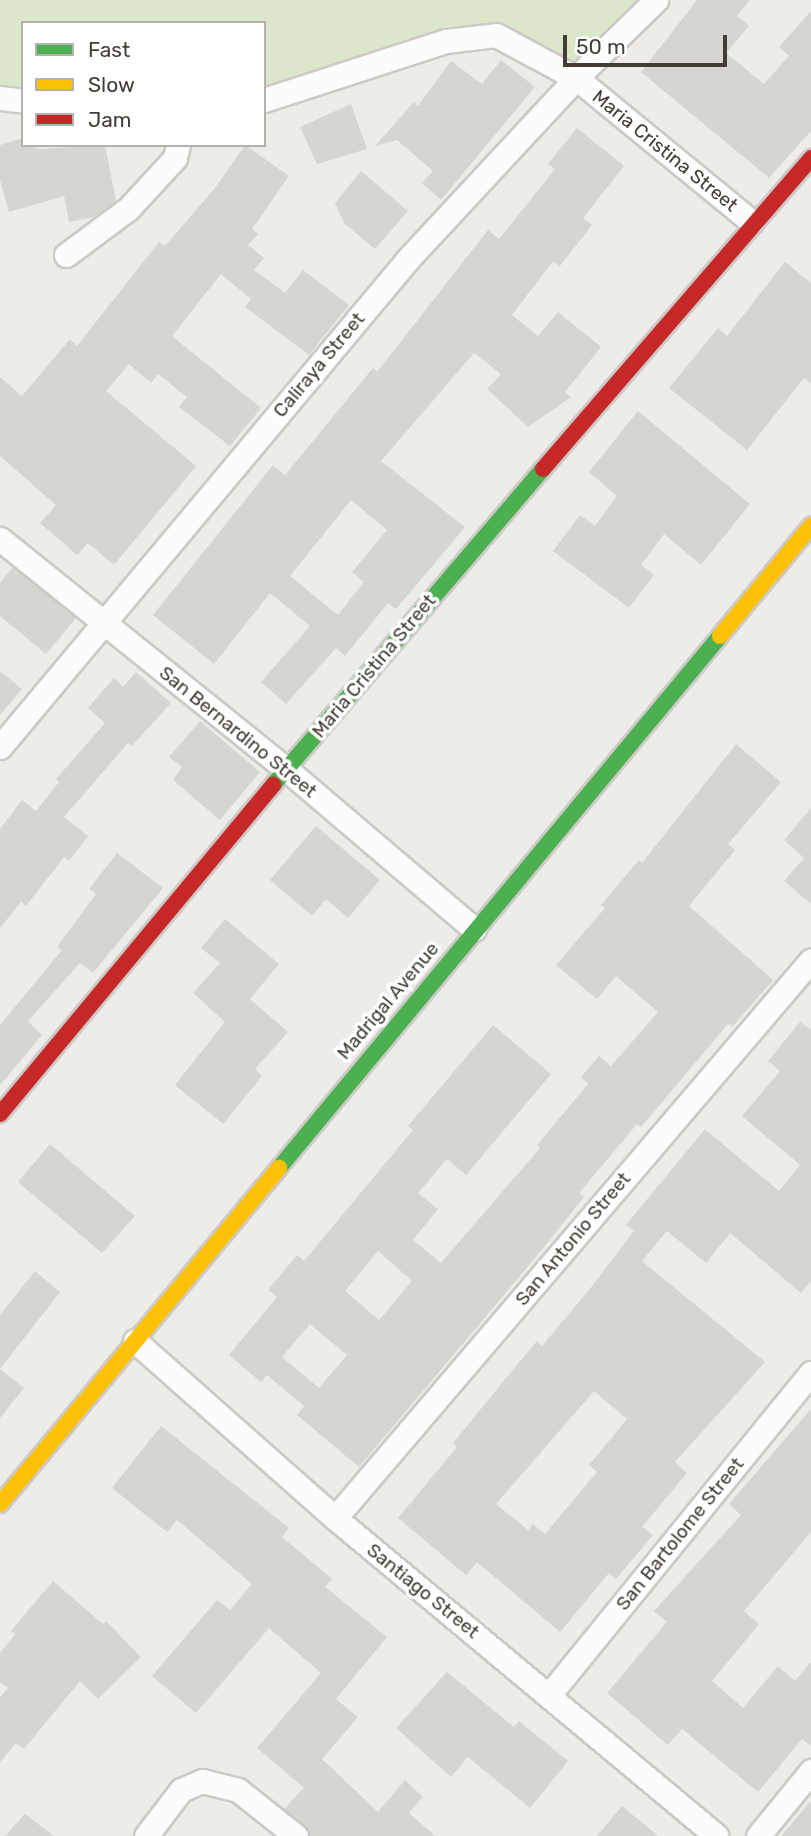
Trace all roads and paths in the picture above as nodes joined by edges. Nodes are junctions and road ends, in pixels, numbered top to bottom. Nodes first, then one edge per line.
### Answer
1 (656, 0) edge
2 (576, 78) junction
3 (0, 98) edge
4 (266, 99) edge
5 (21, 101) edge
6 (178, 147) edge
7 (811, 158) edge
8 (752, 222) junction
9 (66, 255) dead end
10 (811, 526) edge
11 (0, 539) edge
12 (102, 624) junction
13 (0, 747) edge
14 (286, 769) junction
15 (474, 929) junction
16 (811, 960) edge
17 (0, 1114) edge
18 (135, 1341) junction
19 (811, 1373) edge
20 (0, 1504) edge
21 (335, 1518) junction
22 (549, 1695) junction
23 (811, 1771) edge
24 (146, 1836) edge
25 (296, 1836) edge
26 (716, 1836) edge
27 (758, 1836) edge

1 - 2 street, Caliraya Street
2 - 4 street, Maria Cristina Street
2 - 8 street, Maria Cristina Street
2 - 12 street, Caliraya Street
3 - 5 street
6 - 9 street
7 - 8 street, Maria Cristina Street
8 - 14 street, Maria Cristina Street
10 - 15 street, Madrigal Avenue
11 - 12 street, San Bernardino Street
12 - 13 street, Caliraya Street
12 - 14 street, San Bernardino Street
14 - 15 street, San Bernardino Street
14 - 17 street, Maria Cristina Street
15 - 18 street, Madrigal Avenue
16 - 21 street, San Antonio Street
18 - 20 street, Madrigal Avenue
18 - 21 street, Santiago Street
19 - 22 street, San Bartolome Street
21 - 22 street, Santiago Street
22 - 26 street, Santiago Street
23 - 27 street
24 - 25 street

